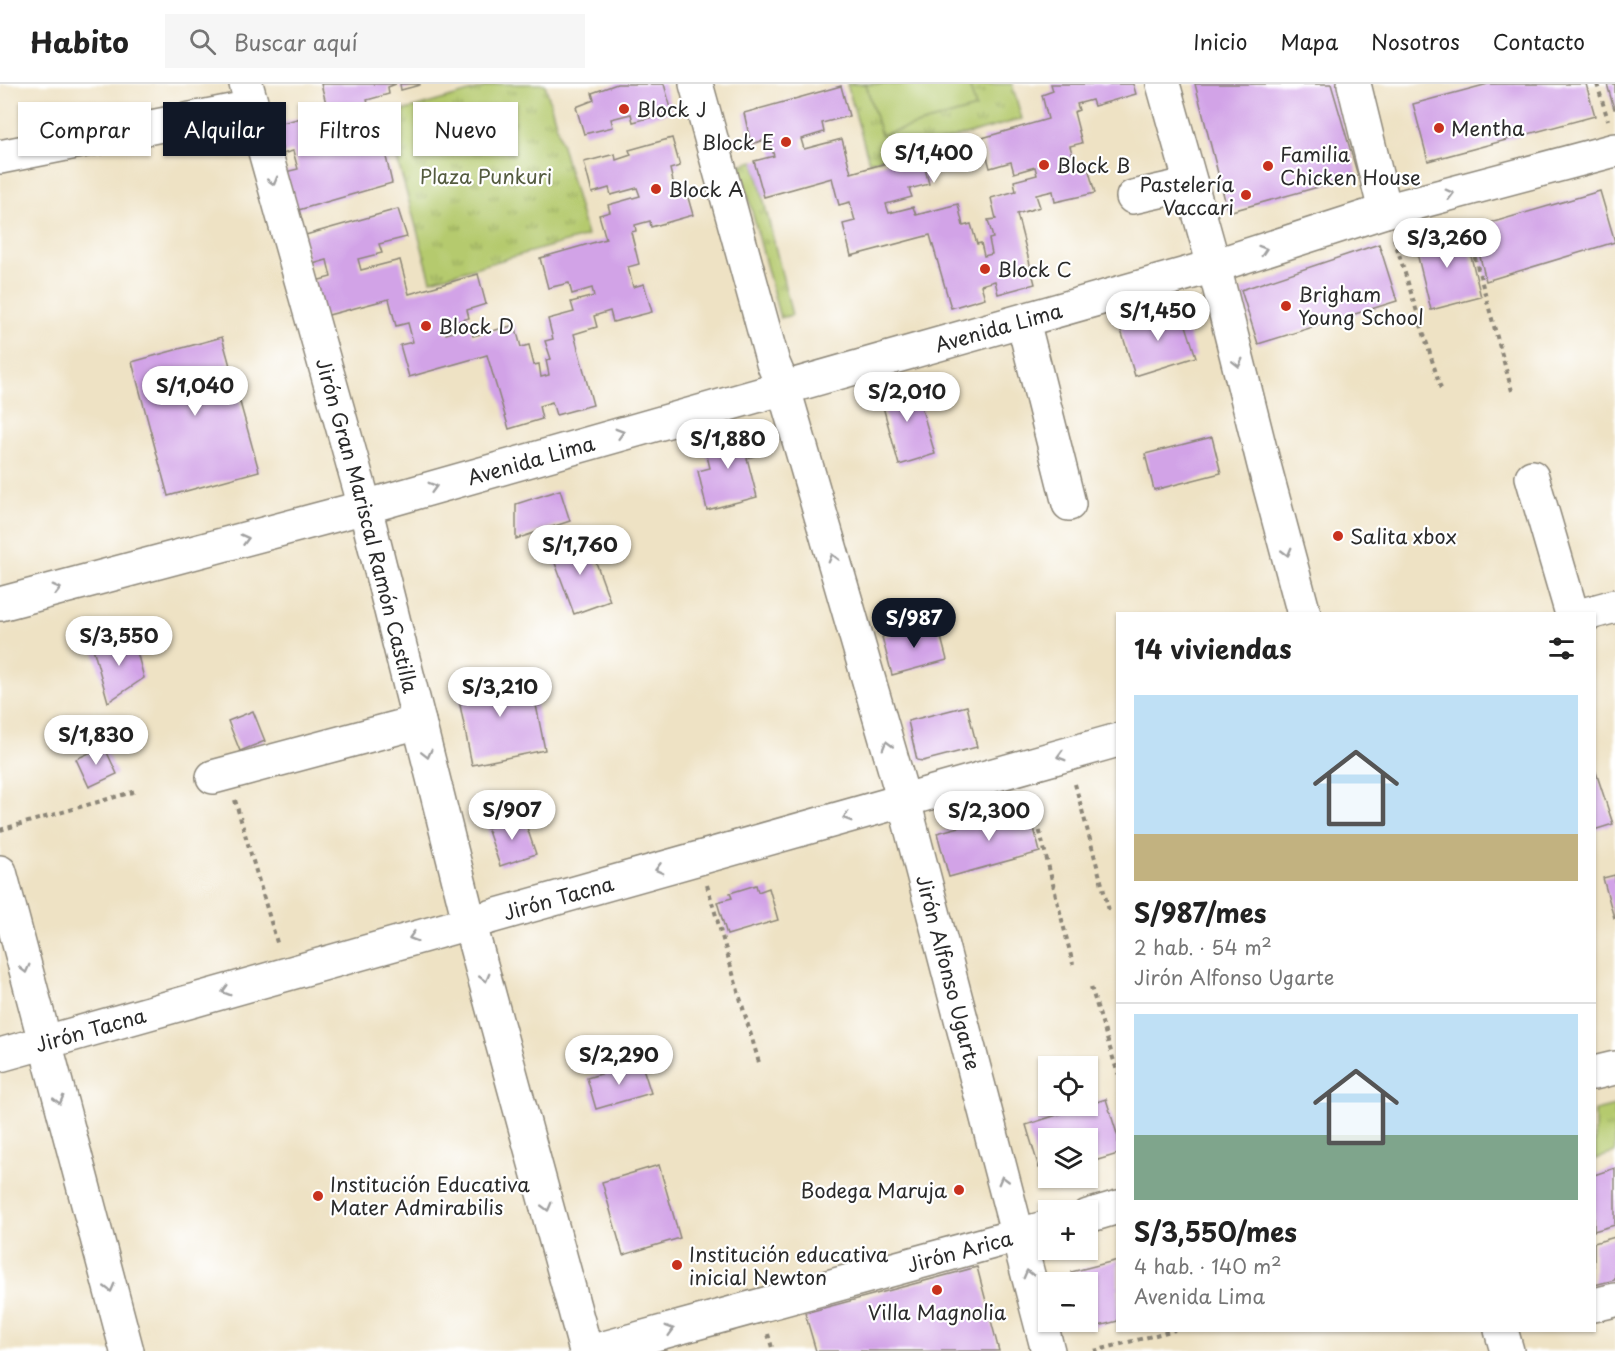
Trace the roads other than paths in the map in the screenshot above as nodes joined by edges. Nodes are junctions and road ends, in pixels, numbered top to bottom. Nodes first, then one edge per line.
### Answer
1 (696, 84) edge
2 (1163, 84) edge
3 (1354, 84) edge
4 (249, 95) edge
5 (1612, 136) edge
6 (0, 157) edge
7 (1191, 184) junction
8 (1133, 197) dead end
9 (1385, 212) junction
10 (1214, 266) junction
11 (1023, 321) junction
12 (784, 389) junction
13 (1532, 477) dead end
14 (1069, 504) dead end
15 (365, 507) junction
16 (0, 604) edge
17 (1615, 606) edge
18 (1303, 612) edge
19 (1571, 612) edge
20 (1593, 612) edge
21 (419, 722) junction
22 (1116, 741) edge
23 (224, 787) road end
24 (904, 801) junction
25 (0, 872) edge
26 (470, 921) junction
27 (44, 1043) junction
28 (0, 1055) edge
29 (1615, 1068) edge
30 (1596, 1073) edge
31 (1116, 1208) edge
32 (1098, 1213) edge
33 (1038, 1230) edge
34 (1017, 1236) junction
35 (1615, 1300) edge
36 (1596, 1305) edge
37 (1502, 1332) edge
38 (127, 1351) edge
39 (586, 1351) edge
40 (593, 1351) edge
41 (1048, 1351) edge
42 (1507, 1351) edge

1 - 12 street, Jirón Alfonso Ugarte
2 - 7 street
3 - 9 street
4 - 6 street
4 -> 15 street, Jirón Gran Mariscal Ramón Castilla
9 -> 5 street, Avenida Lima
7 - 8 street
7 - 10 street
10 -> 9 street, Avenida Lima
10 - 11 street, Avenida Lima
10 -> 18 street
11 - 12 street, Avenida Lima
11 - 14 street
15 -> 12 street, Avenida Lima
24 -> 12 street, Jirón Alfonso Ugarte
13 - 19 street
16 -> 15 street, Avenida Lima
15 - 21 street, Jirón Gran Mariscal Ramón Castilla
17 - 20 street
21 - 23 street
21 -> 26 street, Jirón Gran Mariscal Ramón Castilla
22 -> 24 street, Jirón Tacna
24 -> 26 street, Jirón Tacna
34 -> 24 street, Jirón Alfonso Ugarte
25 -> 27 street
26 -> 27 street, Jirón Tacna
26 -> 39 street, Jirón Gran Mariscal Ramón Castilla
27 - 28 street, Jirón Tacna
27 -> 38 street
29 - 30 street
31 - 32 street
33 - 34 street, Jirón Arica
40 -> 34 street, Jirón Arica
41 -> 34 street, Jirón Alfonso Ugarte
35 - 36 street
37 - 42 street

